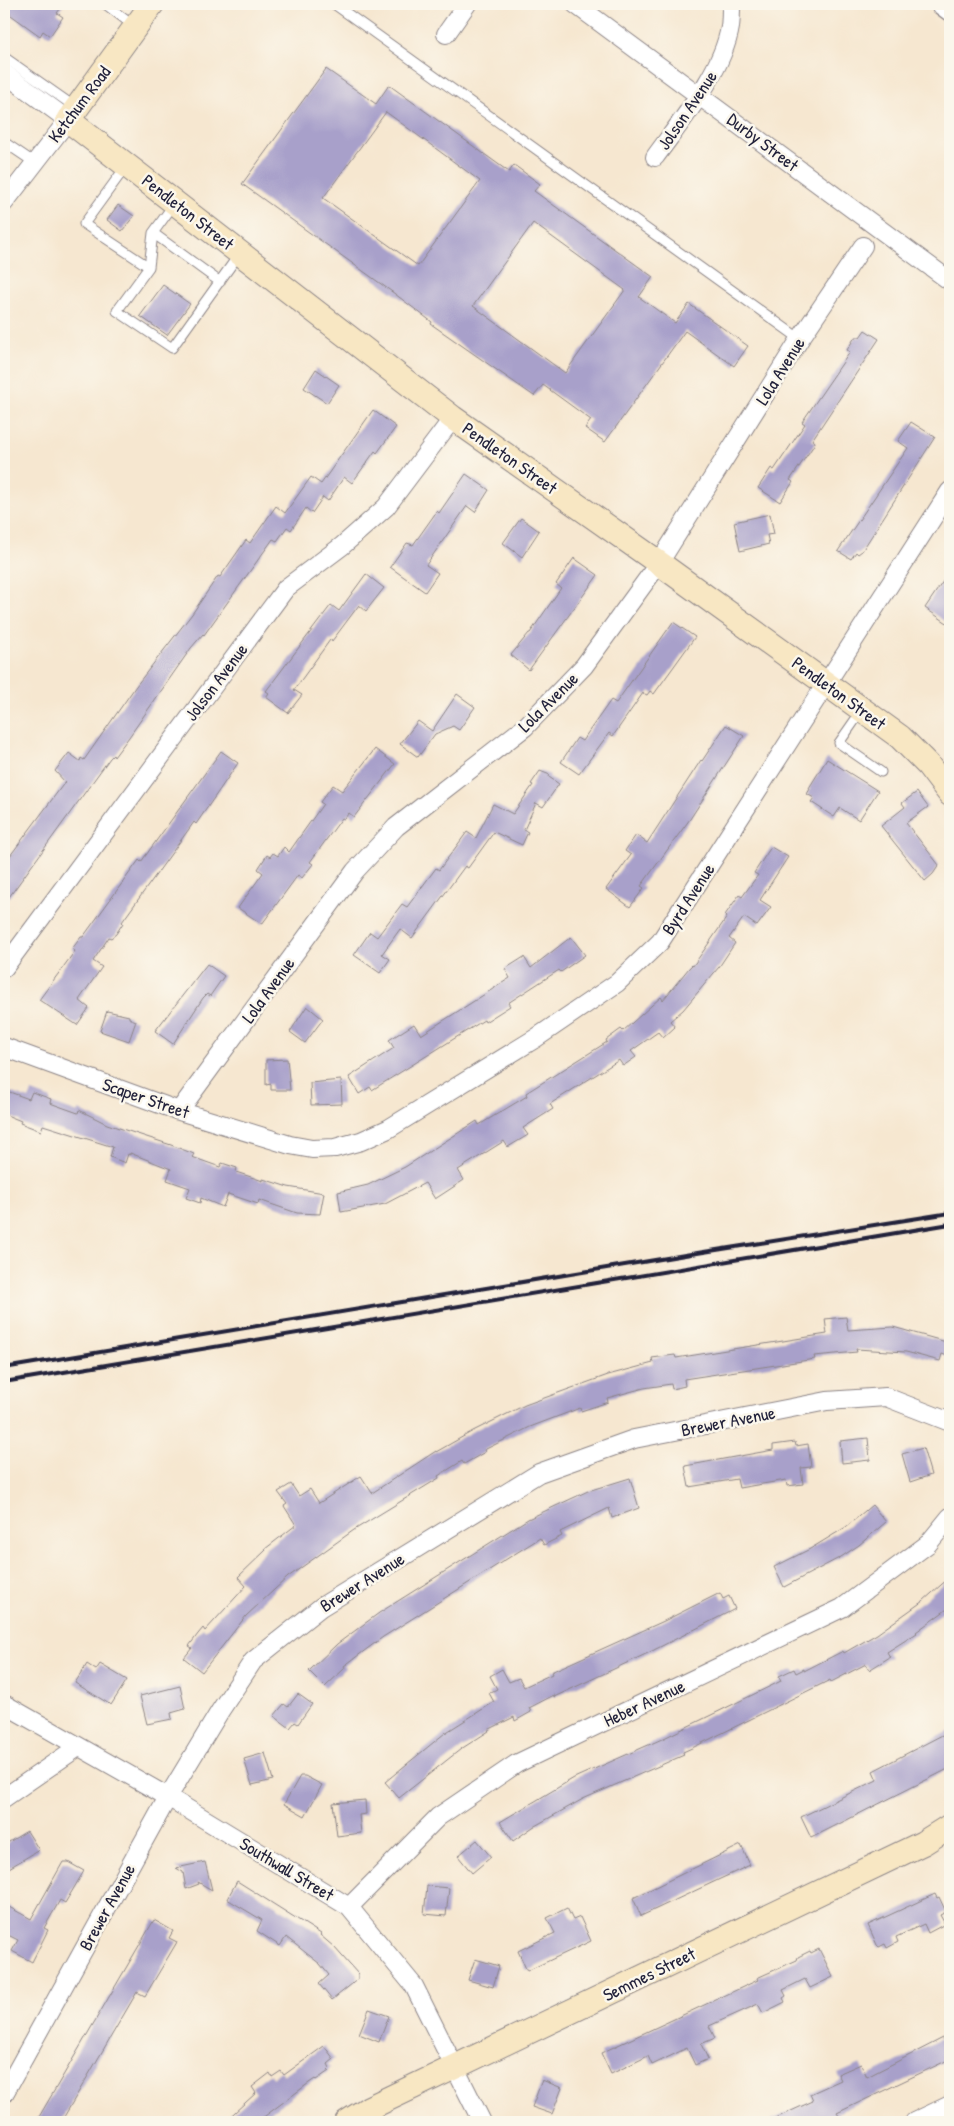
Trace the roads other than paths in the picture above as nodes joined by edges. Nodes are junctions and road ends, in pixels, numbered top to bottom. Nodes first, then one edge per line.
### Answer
1 (105, 4) edge
2 (152, 4) edge
3 (334, 4) edge
4 (467, 4) edge
5 (575, 4) edge
6 (731, 4) edge
7 (942, 4) edge
8 (950, 10) edge
9 (135, 28) junction
10 (446, 34) dead end
11 (4, 57) edge
12 (4, 73) edge
13 (700, 94) junction
14 (72, 114) junction
15 (4, 142) edge
16 (655, 157) dead end
17 (35, 163) junction
18 (127, 165) junction
19 (5, 198) edge
20 (175, 202) junction
21 (153, 233) junction
22 (863, 246) dead end
23 (241, 253) junction
24 (149, 267) junction
25 (950, 281) edge
26 (220, 282) junction
27 (800, 339) junction
28 (453, 418) junction
29 (950, 491) edge
30 (659, 563) junction
31 (827, 685) junction
32 (862, 710) junction
33 (881, 772) dead end
34 (950, 794) edge
35 (4, 968) edge
36 (4, 1047) edge
37 (179, 1111) junction
38 (290, 1144) joint
39 (950, 1422) edge
40 (950, 1517) edge
41 (4, 1704) edge
42 (78, 1747) junction
43 (168, 1797) junction
44 (4, 1798) edge
45 (950, 1826) edge
46 (350, 1907) junction
47 (454, 2068) junction
48 (4, 2094) edge
49 (950, 2105) edge
50 (347, 2122) edge
51 (482, 2122) edge
52 (914, 2122) edge

1 - 9 lane
2 - 9 main road, Ketchum Road
3 - 27 lane
4 - 10 street
5 - 13 street, Durby Street
6 - 13 street, Jolson Avenue
7 - 8 street
9 - 14 main road, Ketchum Road
11 - 14 lane
12 - 14 street
13 - 16 street, Jolson Avenue
13 - 25 street, Durby Street
14 - 17 street, Ketchum Road
14 - 18 main road, Pendleton Street
15 - 17 lane
17 - 19 street, Ketchum Road
18 - 20 main road, Pendleton Street
18 - 24 lane
20 - 21 lane
20 - 23 main road, Pendleton Street
21 - 24 lane
21 - 26 lane
22 - 27 street, Lola Avenue
23 - 26 lane
23 - 28 main road, Pendleton Street
24 - 26 lane
27 - 30 street, Lola Avenue
28 - 30 main road, Pendleton Street
28 - 35 street, Jolson Avenue
29 - 31 street, Byrd Avenue
30 - 31 main road, Pendleton Street
30 - 37 street, Lola Avenue
31 - 32 main road, Pendleton Street
31 - 38 street, Byrd Avenue
32 - 33 lane
32 - 34 main road, Pendleton Street
36 - 37 street, Scaper Street
37 - 38 street, Scaper Street
39 - 43 street, Brewer Avenue
40 - 46 street, Heber Avenue
41 - 42 street, Southwall Street
42 - 43 street, Southwall Street
42 - 44 street
43 - 46 street, Southwall Street
43 - 48 street, Brewer Avenue
45 - 47 main road, Semmes Street
46 - 47 street, Southwall Street
47 - 50 main road, Semmes Street
47 - 51 street, Southwall Street
49 - 52 street

